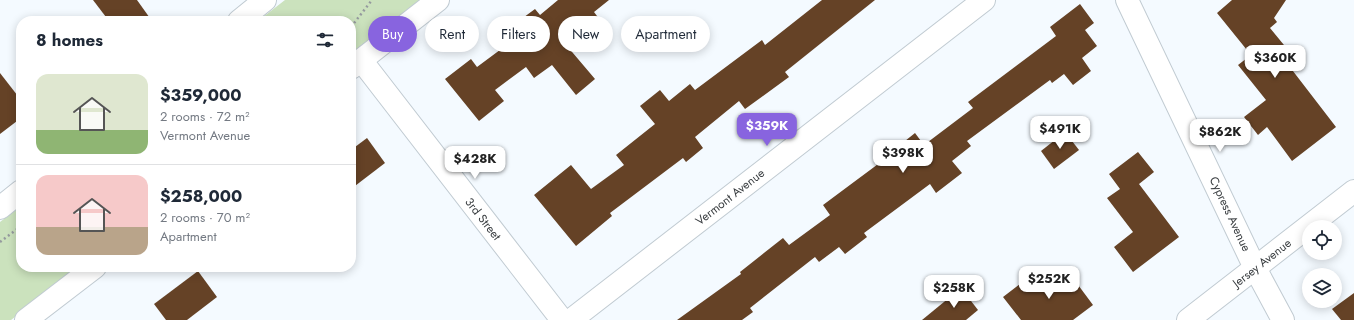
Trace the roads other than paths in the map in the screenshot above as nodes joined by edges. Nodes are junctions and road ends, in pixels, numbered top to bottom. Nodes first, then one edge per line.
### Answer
1 (265, 0) edge
2 (438, 0) edge
3 (984, 0) edge
4 (1127, 0) edge
5 (245, 16) edge
6 (356, 64) edge
7 (1354, 191) edge
8 (16, 195) edge
9 (0, 208) edge
10 (1255, 268) junction
11 (88, 272) edge
12 (26, 320) edge
13 (562, 320) edge
14 (571, 320) edge
15 (1188, 320) edge
16 (1283, 320) edge

1 - 5 street
2 - 6 street
3 - 14 street, Vermont Avenue
4 - 10 street, Cypress Avenue
6 - 13 street, 3rd Street
7 - 10 street, Jersey Avenue
8 - 9 street
10 - 15 street, Jersey Avenue
10 - 16 street, Cypress Avenue
11 - 12 street

